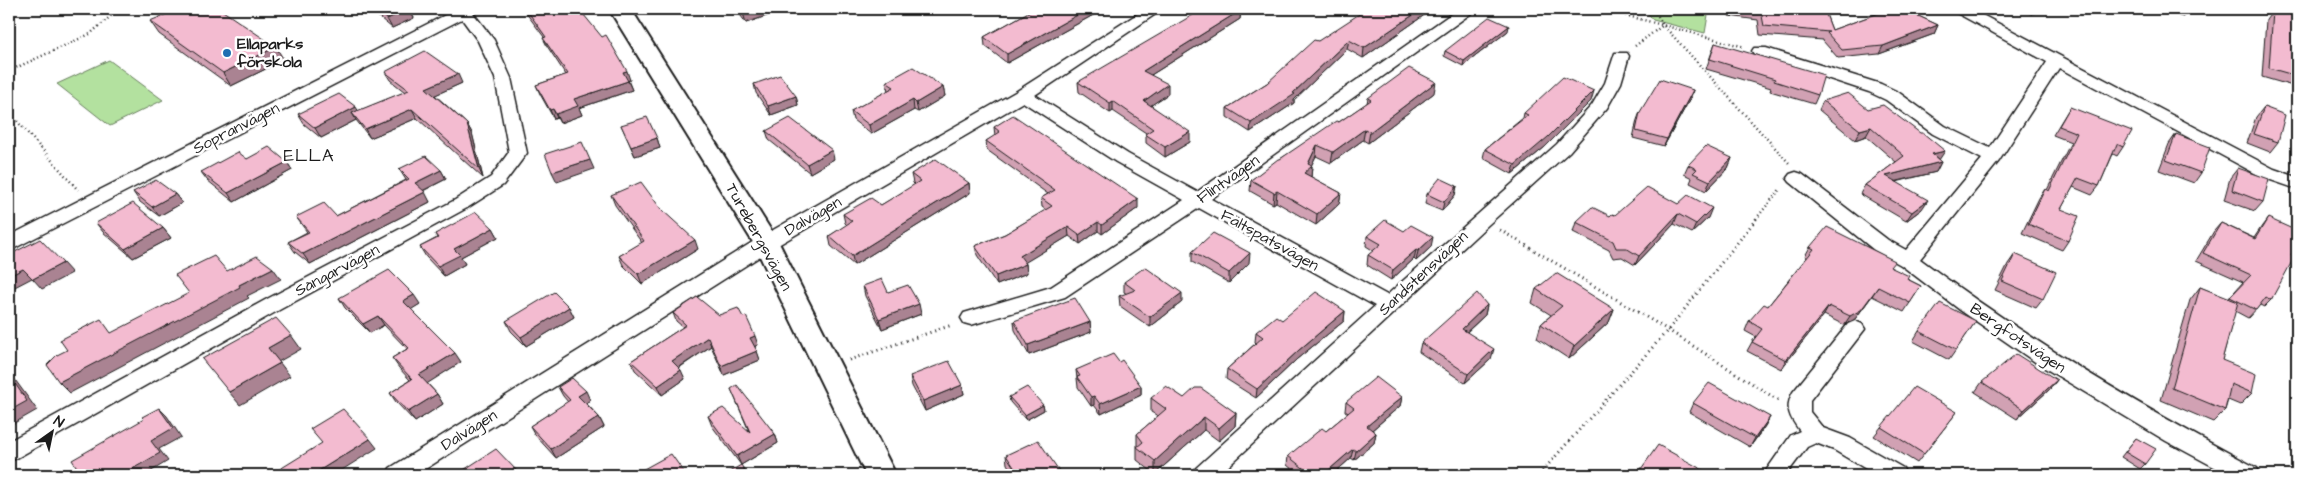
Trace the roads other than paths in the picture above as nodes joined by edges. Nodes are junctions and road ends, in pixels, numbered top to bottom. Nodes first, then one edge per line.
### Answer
1 (620, 9) edge
2 (1155, 9) edge
3 (1468, 9) edge
4 (1960, 9) edge
5 (463, 10) edge
6 (1760, 51) road end
7 (1622, 56) road end
8 (2055, 61) junction
9 (1024, 95) junction
10 (1993, 157) junction
11 (1792, 178) road end
12 (2297, 183) edge
13 (1198, 200) junction
14 (766, 243) junction
15 (9, 244) edge
16 (1908, 260) junction
17 (1389, 305) junction
18 (971, 318) road end
19 (1855, 329) dead end
20 (1815, 434) junction
21 (9, 452) edge
22 (398, 475) edge
23 (881, 475) edge
24 (1204, 475) edge
25 (1774, 475) edge
26 (1895, 475) edge
27 (2249, 475) edge

1 - 14 street, Turebergsvägen
2 - 9 street, Dalvägen
3 - 13 street, Flintvägen
4 - 8 street
5 - 15 street, Sopranvägen
5 - 21 street, Sångarvägen
6 - 10 street
7 - 17 street, Sandstensvägen
8 - 10 street
8 - 12 street
9 - 13 street, Fältspatsvägen
9 - 14 street, Dalvägen
10 - 16 street
11 - 16 street, Bergfotsvägen
13 - 17 street, Fältspatsvägen
13 - 18 street, Flintvägen
14 - 22 street, Dalvägen
14 - 23 street, Turebergsvägen
16 - 27 street, Bergfotsvägen
17 - 24 street, Sandstensvägen
19 - 20 street
20 - 25 street
20 - 26 street

